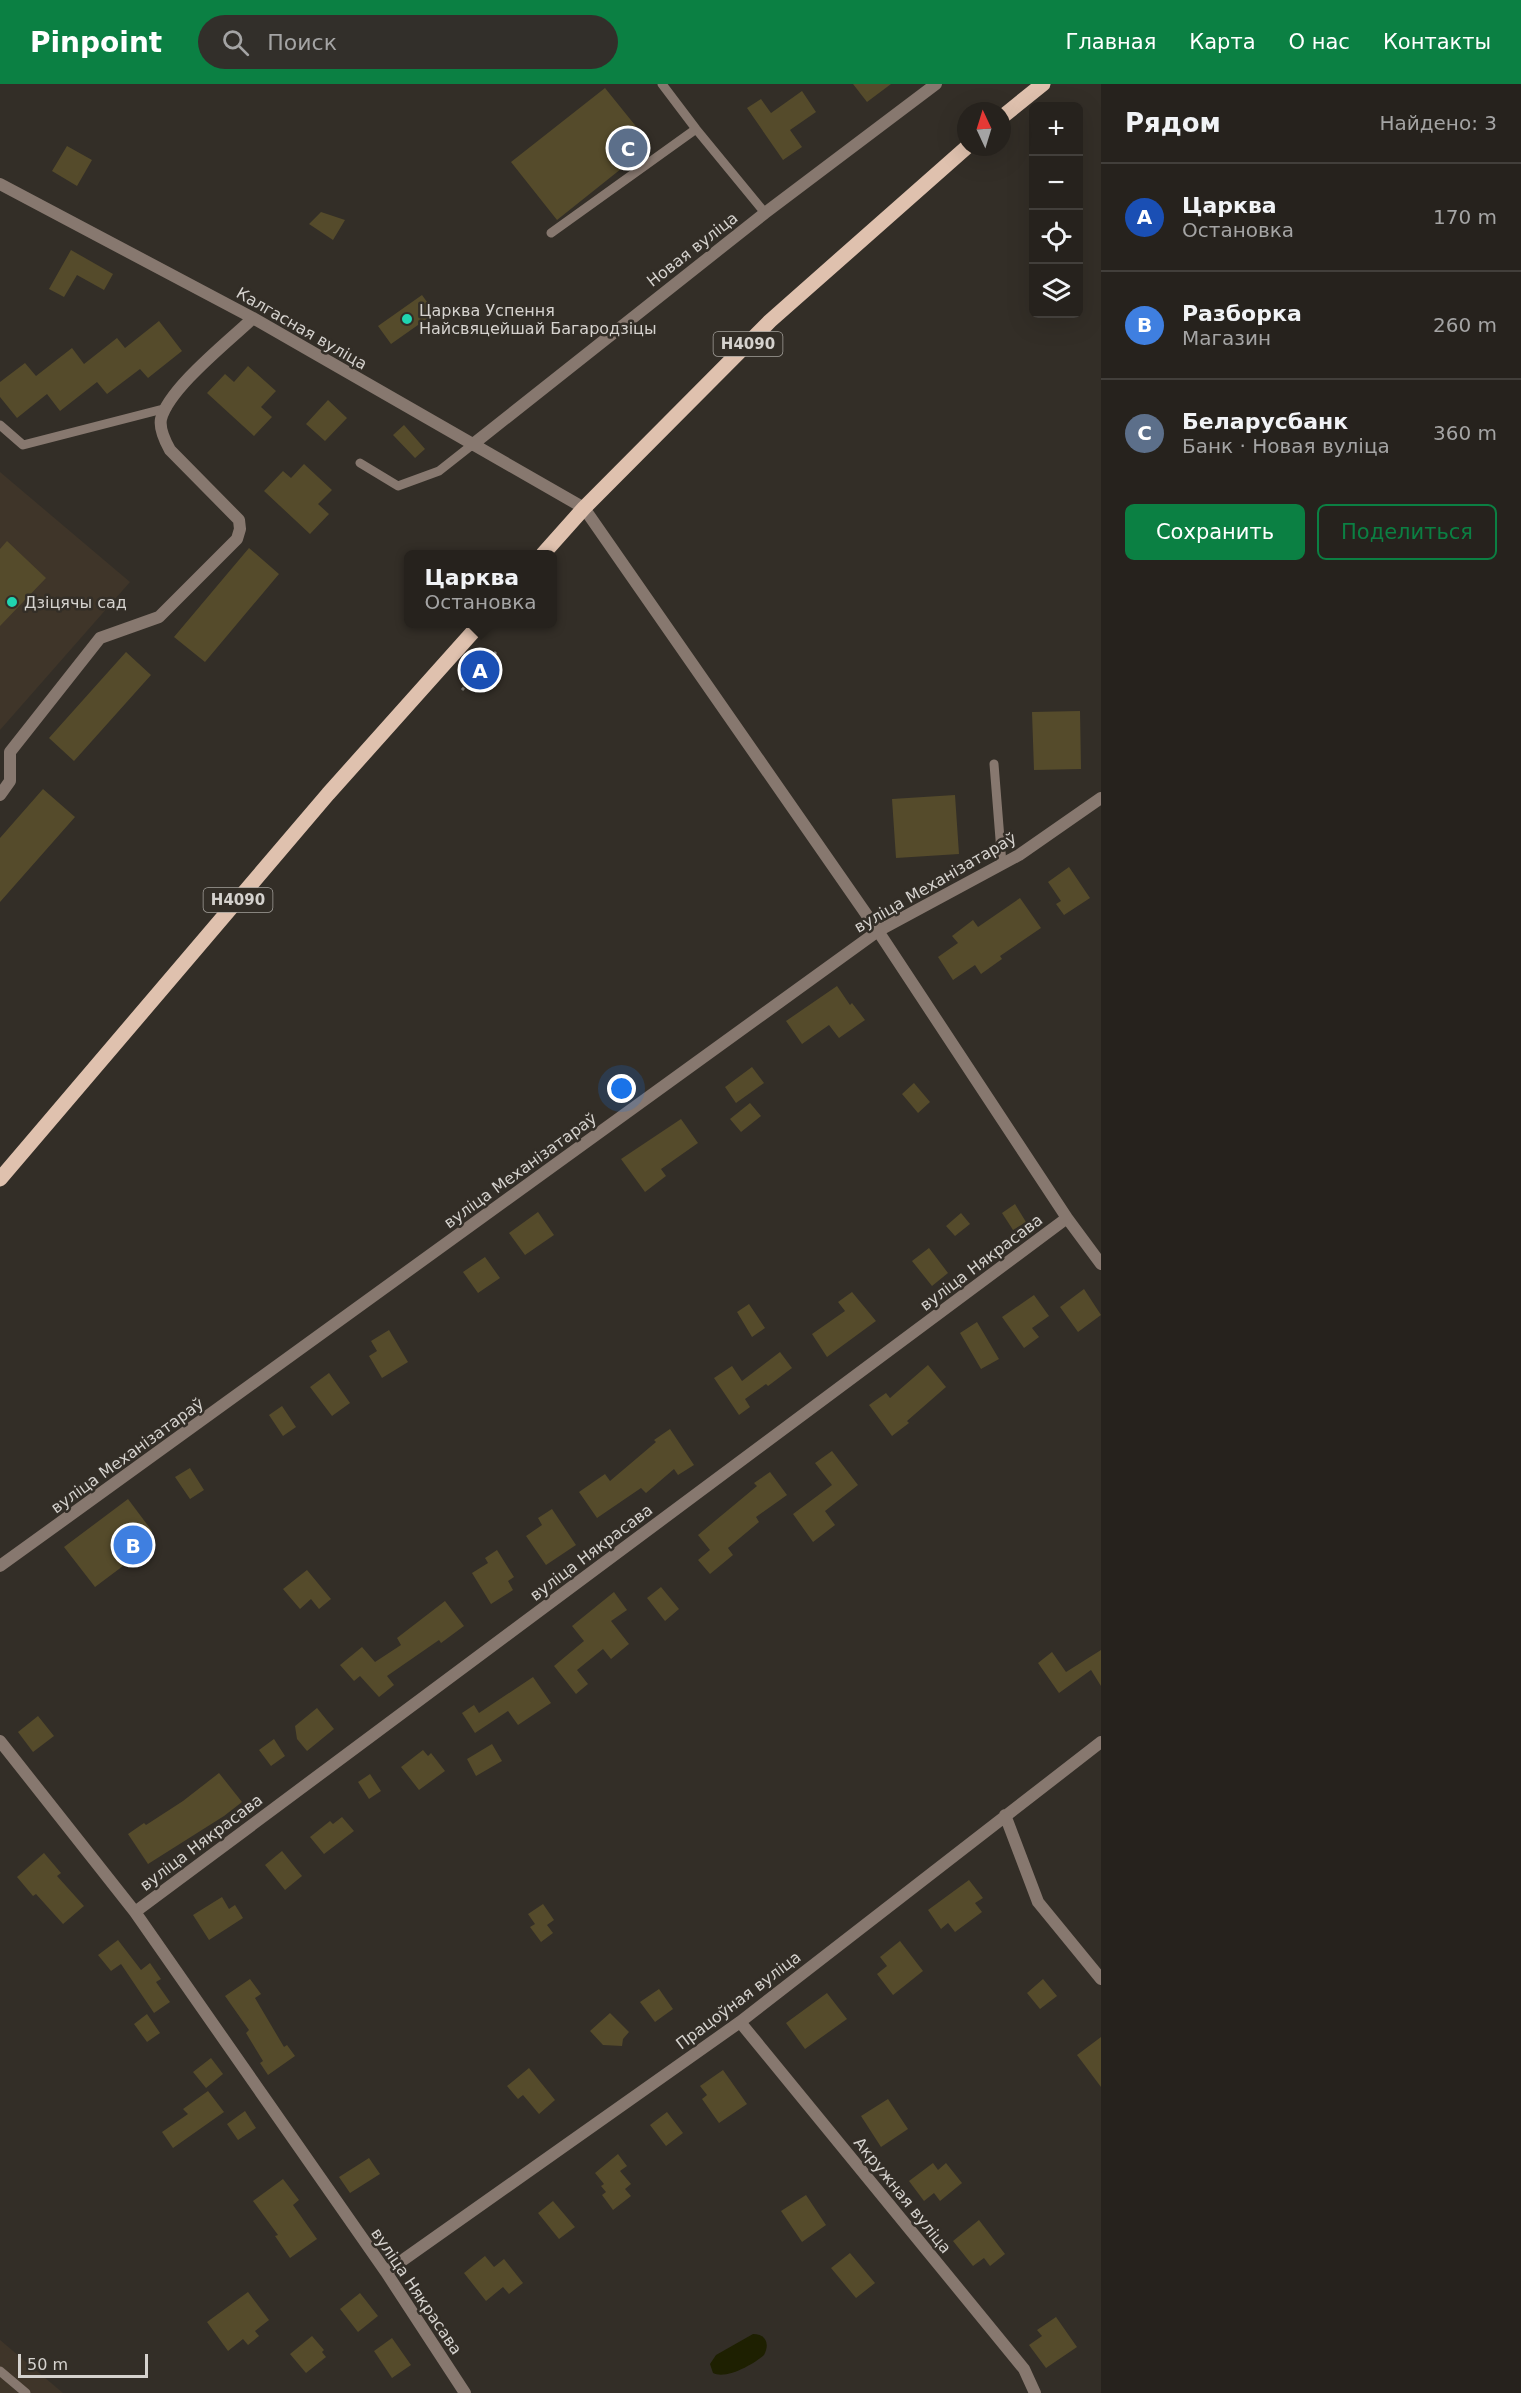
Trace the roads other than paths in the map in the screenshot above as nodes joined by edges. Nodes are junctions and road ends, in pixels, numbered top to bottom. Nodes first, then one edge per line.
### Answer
1 (662, 84) edge
2 (936, 84) edge
3 (1043, 84) edge
4 (1011, 110) edge
5 (696, 129) junction
6 (957, 156) edge
7 (0, 184) edge
8 (765, 213) junction
9 (551, 233) dead end
10 (253, 318) junction
11 (167, 408) junction
12 (0, 425) edge
13 (472, 444) junction
14 (360, 463) dead end
15 (584, 508) junction
16 (547, 550) edge
17 (476, 628) edge
18 (994, 764) dead end
19 (0, 795) edge
20 (1101, 798) edge
21 (1002, 864) junction
22 (878, 932) junction
23 (0, 1179) edge
24 (1067, 1218) junction
25 (1101, 1264) edge
26 (0, 1566) edge
27 (0, 1741) edge
28 (1101, 1742) edge
29 (1005, 1815) junction
30 (135, 1912) junction
31 (1101, 1979) edge
32 (740, 2022) junction
33 (386, 2272) junction
34 (0, 2371) edge
35 (26, 2393) edge
36 (465, 2393) edge
37 (1035, 2393) edge

1 - 5 lane
2 - 8 street, Новая вуліца
3 - 4 main road
5 - 8 lane
5 - 9 lane
6 - 15 main road, Н4090
7 - 10 street, Калгасная вуліца
8 - 13 street, Новая вуліца
10 - 11 street
10 - 13 street, Калгасная вуліца
11 - 12 lane
11 - 19 street
13 - 14 lane
13 - 15 street, Калгасная вуліца
15 - 16 main road, Н4090
15 - 22 street
17 - 23 main road, Н4090
18 - 21 lane
20 - 21 street, вуліца Механізатараў
21 - 22 street, вуліца Механізатараў
22 - 24 street
22 - 26 street, вуліца Механізатараў
24 - 25 street
24 - 30 street, вуліца Някрасава
27 - 30 street, вуліца Някрасава
28 - 29 street, Працоўная вуліца
29 - 31 street
29 - 32 street, Працоўная вуліца
30 - 33 street, вуліца Някрасава
32 - 33 street, Працоўная вуліца
32 - 37 street, Акружная вуліца
33 - 36 street, вуліца Някрасава
34 - 35 lane

